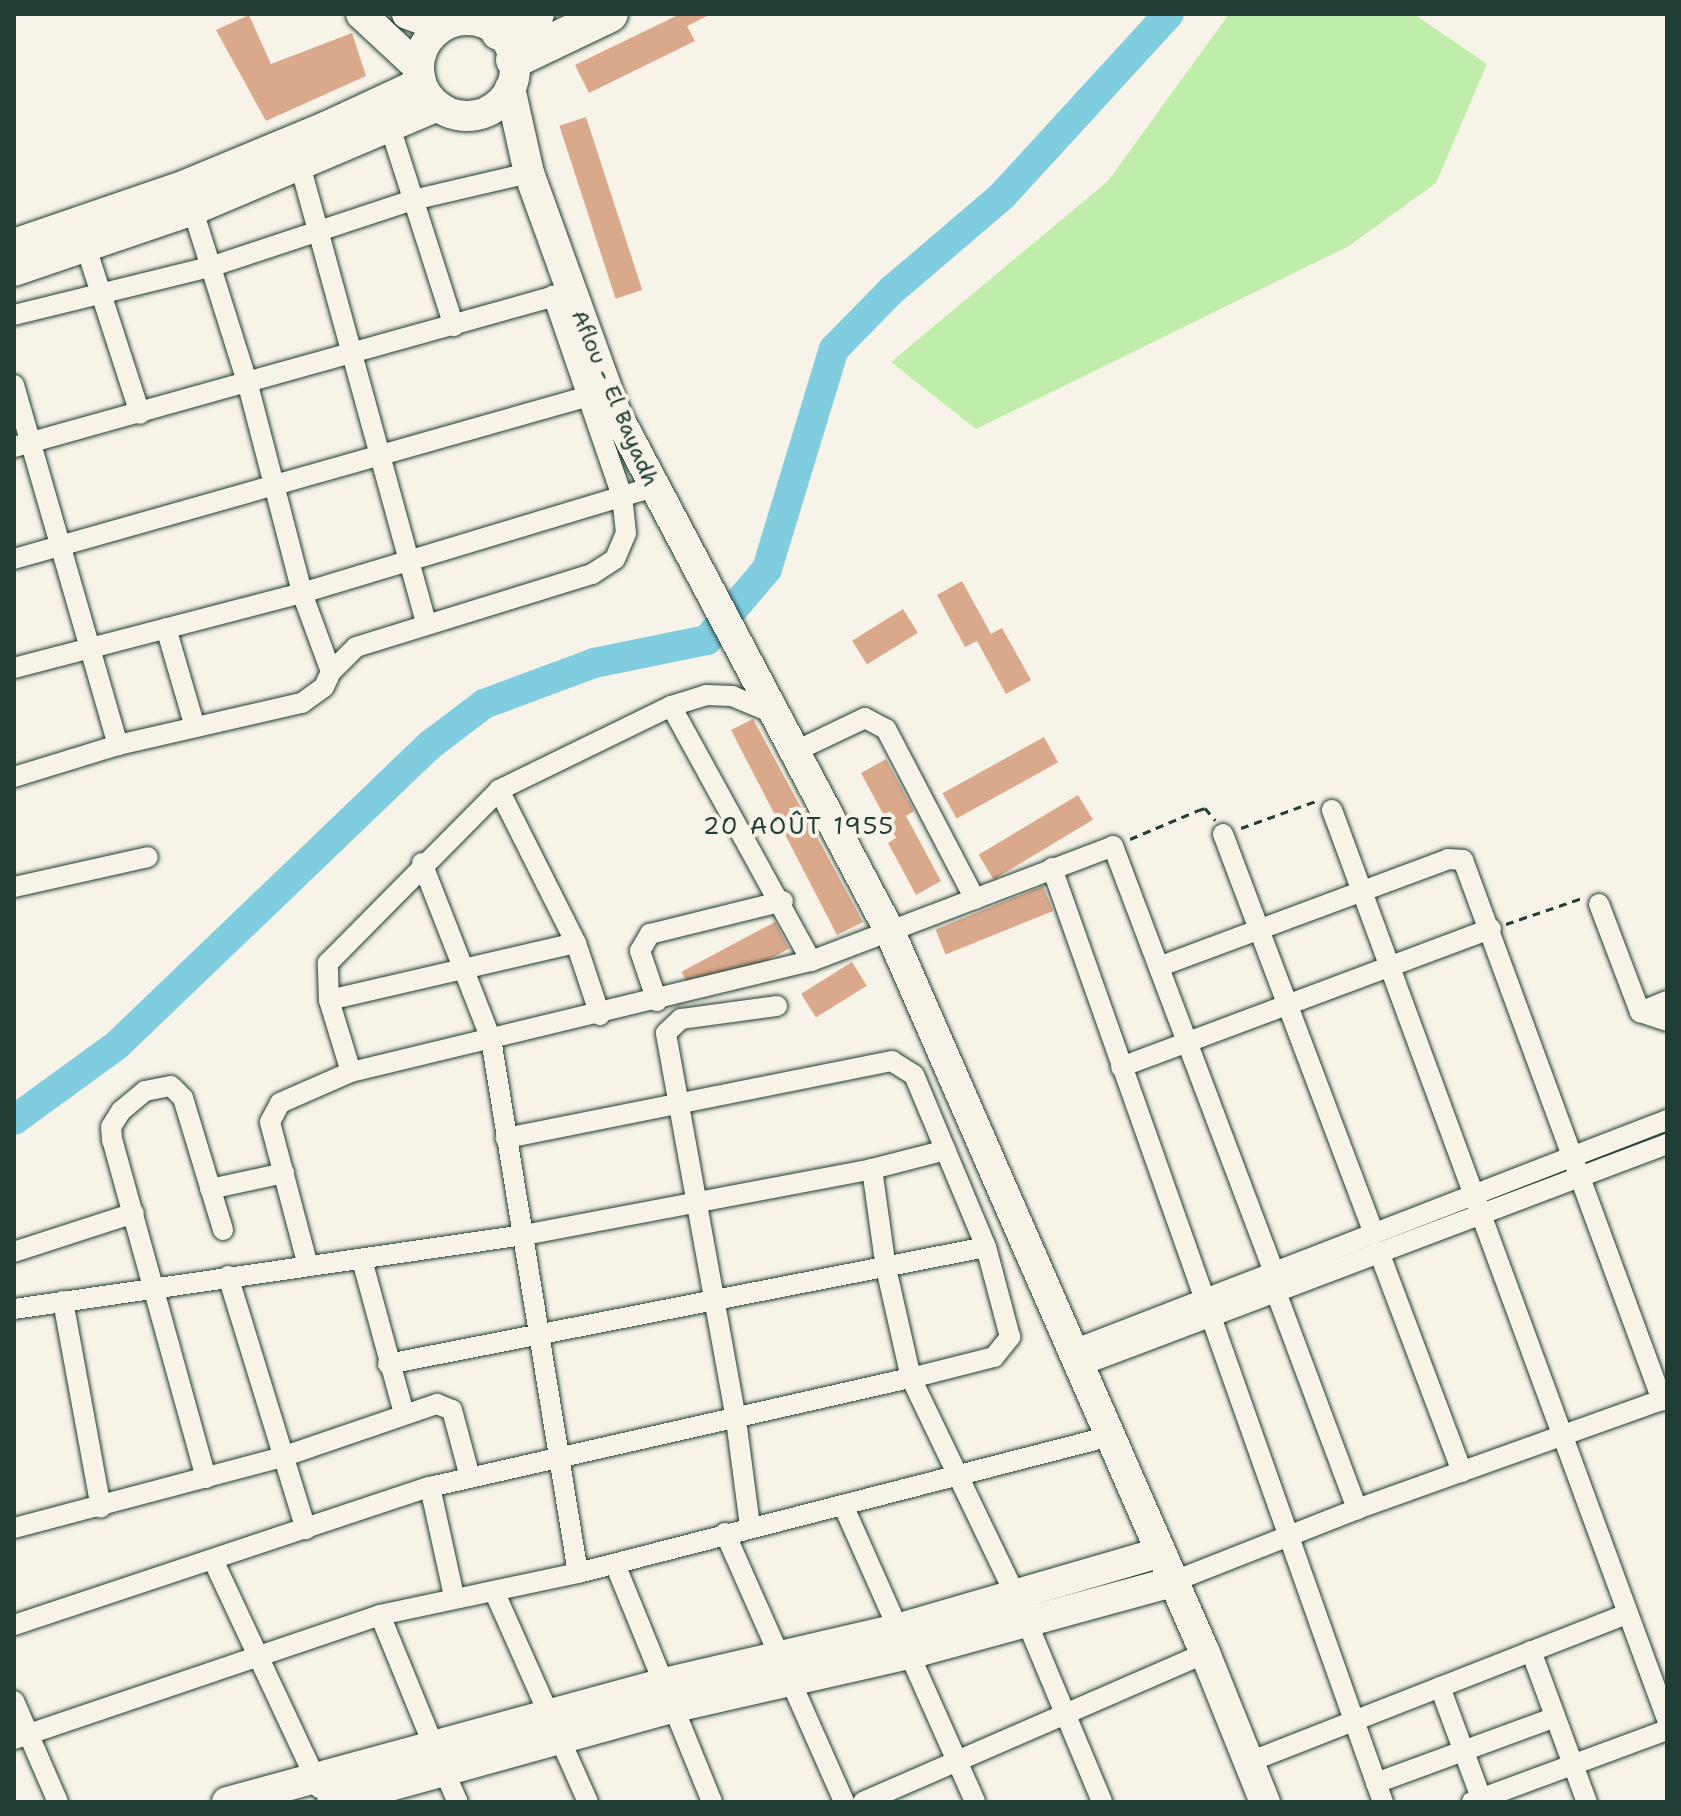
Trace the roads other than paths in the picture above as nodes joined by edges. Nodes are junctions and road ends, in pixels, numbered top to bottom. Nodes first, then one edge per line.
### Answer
1 (361, 14) edge
2 (407, 14) edge
3 (536, 14) edge
4 (610, 14) edge
5 (442, 27) junction
6 (508, 60) junction
7 (419, 73) junction
8 (438, 106) junction
9 (468, 115) junction
10 (390, 127) junction
11 (330, 139) junction
12 (526, 162) junction
13 (300, 165) junction
14 (189, 198) junction
15 (413, 200) junction
16 (316, 233) junction
17 (82, 236) junction
18 (14, 244) edge
19 (213, 266) junction
20 (14, 271) edge
21 (102, 294) junction
22 (562, 294) junction
23 (14, 315) edge
24 (454, 326) junction
25 (350, 353) junction
26 (14, 385) edge
27 (248, 385) junction
28 (599, 394) junction
29 (140, 414) junction
30 (22, 445) edge
31 (379, 455) junction
32 (270, 485) junction
33 (652, 487) junction
34 (622, 496) junction
35 (61, 548) junction
36 (14, 559) edge
37 (406, 560) junction
38 (302, 593) junction
39 (426, 624) junction
40 (166, 628) junction
41 (90, 647) junction
42 (14, 668) edge
43 (331, 672) junction
44 (772, 702) junction
45 (671, 706) junction
46 (195, 727) junction
47 (118, 745) junction
48 (798, 750) junction
49 (14, 777) edge
50 (499, 790) junction
51 (1332, 810) road end
52 (1223, 834) road end
53 (148, 857) dead end
54 (422, 863) junction
55 (1052, 868) junction
56 (14, 887) edge
57 (1363, 893) junction
58 (975, 899) junction
59 (783, 901) junction
60 (1599, 904) road end
61 (1491, 929) junction
62 (1257, 931) junction
63 (890, 932) junction
64 (576, 943) junction
65 (811, 961) junction
66 (1161, 966) junction
67 (1388, 966) junction
68 (467, 970) junction
69 (329, 1000) junction
70 (657, 1001) junction
71 (1667, 1001) edge
72 (777, 1006) dead end
73 (1284, 1006) junction
74 (1640, 1012) junction
75 (600, 1015) junction
76 (1667, 1021) edge
77 (491, 1039) junction
78 (1187, 1041) junction
79 (1121, 1067) junction
80 (351, 1072) junction
81 (678, 1108) junction
82 (1667, 1120) edge
83 (506, 1138) junction
84 (1667, 1144) edge
85 (946, 1150) junction
86 (1576, 1167) junction
87 (872, 1169) junction
88 (284, 1173) junction
89 (210, 1189) junction
90 (1472, 1196) junction
91 (698, 1204) junction
92 (134, 1213) junction
93 (1480, 1216) junction
94 (223, 1230) dead end
95 (524, 1235) junction
96 (1376, 1242) junction
97 (986, 1247) junction
98 (14, 1252) edge
99 (362, 1260) junction
100 (308, 1266) junction
101 (886, 1268) junction
102 (1273, 1270) junction
103 (228, 1276) junction
104 (156, 1285) junction
105 (1276, 1292) junction
106 (714, 1299) junction
107 (63, 1301) junction
108 (1208, 1308) junction
109 (14, 1309) edge
110 (542, 1334) junction
111 (1076, 1358) junction
112 (388, 1364) junction
113 (911, 1378) junction
114 (1665, 1399) edge
115 (404, 1414) junction
116 (736, 1419) junction
117 (1111, 1436) junction
118 (1563, 1438) junction
119 (282, 1457) junction
120 (562, 1460) junction
121 (1462, 1472) junction
122 (954, 1474) junction
123 (470, 1477) junction
124 (206, 1478) junction
125 (430, 1487) junction
126 (843, 1505) junction
127 (101, 1508) junction
128 (1357, 1509) junction
129 (750, 1526) junction
130 (14, 1528) edge
131 (306, 1529) junction
132 (725, 1533) junction
133 (1289, 1537) junction
134 (1158, 1553) junction
135 (214, 1562) junction
136 (615, 1564) junction
137 (578, 1573) junction
138 (1172, 1582) junction
139 (494, 1591) junction
140 (454, 1596) junction
141 (1020, 1610) junction
142 (1626, 1614) junction
143 (380, 1615) junction
144 (14, 1625) edge
145 (903, 1641) junction
146 (1531, 1651) junction
147 (1205, 1653) junction
148 (257, 1659) junction
149 (785, 1668) junction
150 (1440, 1687) junction
151 (666, 1696) junction
152 (1663, 1696) edge
153 (14, 1701) edge
154 (1064, 1715) junction
155 (548, 1716) junction
156 (1555, 1717) junction
157 (1667, 1719) edge
158 (1354, 1721) junction
159 (1667, 1730) edge
160 (21, 1736) edge
161 (563, 1742) junction
162 (1463, 1752) junction
163 (440, 1760) junction
164 (957, 1761) junction
165 (1249, 1762) junction
166 (1572, 1764) junction
167 (1380, 1793) edge
168 (325, 1795) edge
169 (1476, 1800) edge
170 (58, 1802) edge
171 (227, 1802) edge
172 (458, 1802) edge
173 (588, 1802) edge
174 (712, 1802) edge
175 (844, 1802) edge
176 (863, 1802) edge
177 (975, 1802) edge
178 (1102, 1802) edge
179 (1265, 1802) edge
180 (1587, 1802) edge

1 - 7 main road
2 - 5 main road
3 - 6 highway
4 - 6 highway
5 - 6 main road
5 - 7 main road
6 - 9 main road
6 - 12 main road, Aflou - El Bayadh
7 - 8 main road
7 - 11 main road
8 - 9 main road
8 - 10 main road
9 - 12 main road
10 - 11 main road
10 - 15 street
11 - 13 main road
11 - 14 main road
12 - 15 street
12 - 22 main road, Aflou - El Bayadh
13 - 14 main road
13 - 16 street
14 - 17 main road
14 - 19 street
15 - 16 street
15 - 24 street
16 - 19 street
16 - 25 street
17 - 18 main road
17 - 20 main road
17 - 21 street
19 - 21 street
19 - 27 street
21 - 23 street
21 - 29 street
22 - 24 street
22 - 28 main road, Aflou - El Bayadh
24 - 25 street
25 - 27 street
25 - 31 street
26 - 30 street
27 - 29 street
27 - 32 street
28 - 31 street
28 - 33 main road, Aflou - El Bayadh
28 - 34 street
29 - 30 street
30 - 35 street
31 - 32 street
31 - 37 street
32 - 35 street
32 - 38 street
33 - 34 street
33 - 44 main road, Aflou - El Bayadh
34 - 37 street
34 - 39 street
35 - 36 street
35 - 41 street
37 - 38 street
37 - 39 street
38 - 40 street
38 - 43 street
39 - 43 street
40 - 41 street
40 - 46 street
41 - 42 street
41 - 47 street
43 - 46 street
44 - 45 street
44 - 48 main road, Aflou - El Bayadh
45 - 50 street
45 - 59 street
46 - 47 street
47 - 49 street
48 - 58 street
48 - 63 main road, Aflou - El Bayadh
50 - 54 street
50 - 64 street
51 - 57 street
52 - 62 street
53 - 56 street
54 - 68 street
54 - 69 street
55 - 58 street
55 - 66 street
55 - 79 street
57 - 61 street
57 - 62 street
57 - 67 street
58 - 63 street
59 - 65 street
59 - 70 street
60 - 74 street
61 - 67 street
61 - 86 street
62 - 66 street
62 - 73 street
63 - 65 street
63 - 111 main road, Aflou - El Bayadh
64 - 68 street
64 - 75 street
65 - 70 street
66 - 78 street
67 - 73 street
67 - 90 street
68 - 69 street
68 - 77 street
69 - 80 street
70 - 75 street
71 - 74 street
72 - 81 street
73 - 78 street
73 - 96 street
74 - 76 street
75 - 77 street
77 - 80 street
77 - 83 street
78 - 79 street
78 - 102 street
79 - 108 street
80 - 88 street
81 - 83 street
81 - 85 street
81 - 91 street
82 - 86 street
83 - 95 street
84 - 86 street
85 - 87 street
85 - 97 street
86 - 90 street
86 - 93 street
86 - 114 street
87 - 91 street
87 - 101 street
88 - 89 street
88 - 100 street
89 - 92 street
89 - 94 street
90 - 93 street
90 - 96 street
91 - 95 street
91 - 106 street
92 - 98 street
92 - 104 street
93 - 96 street
93 - 118 street
95 - 99 street
95 - 110 street
96 - 102 street
96 - 105 street
96 - 121 street
97 - 101 street
97 - 113 street
99 - 100 street
99 - 112 street
100 - 103 street
101 - 106 street
101 - 113 street
102 - 108 street
103 - 104 street
103 - 119 street
104 - 107 street
104 - 124 street
105 - 108 street
105 - 128 street
106 - 110 street
106 - 116 street
107 - 109 street
107 - 127 street
108 - 111 street
108 - 133 street
110 - 112 street
110 - 120 street
111 - 117 main road, Aflou - El Bayadh
112 - 115 street
113 - 116 street
113 - 122 street
114 - 118 street
115 - 119 street
115 - 123 street
116 - 120 street
116 - 129 street
117 - 122 street
117 - 134 main road, Aflou - El Bayadh
118 - 121 street
118 - 142 street
119 - 124 street
119 - 131 street
120 - 123 street
120 - 137 street
121 - 128 street
122 - 126 street
122 - 141 street
123 - 125 street
124 - 127 street
125 - 131 street
125 - 140 street
126 - 129 street
126 - 145 street
127 - 130 street
128 - 133 street
129 - 132 street
131 - 135 street
132 - 136 street
132 - 149 street
133 - 138 street
133 - 158 street
134 - 138 main road, Aflou - El Bayadh
134 - 141 main road
135 - 144 street
135 - 148 street
136 - 137 street
136 - 151 street
137 - 139 street
138 - 141 main road
138 - 147 main road, Aflou - El Bayadh
139 - 140 street
139 - 155 street
140 - 143 street
141 - 145 main road
141 - 154 street
142 - 146 street
142 - 152 street
143 - 148 street
143 - 163 street
145 - 149 main road
145 - 164 street
146 - 150 street
146 - 156 street
147 - 154 street
147 - 165 main road, Aflou - El Bayadh
148 - 160 street
148 - 168 street
149 - 151 main road
149 - 175 street
150 - 158 street
150 - 162 street
151 - 155 main road
151 - 161 main road
151 - 174 street
152 - 157 street
153 - 160 street
154 - 164 street
154 - 178 street
155 - 161 street
155 - 163 main road
156 - 162 street
156 - 166 street
158 - 165 street
158 - 167 street
159 - 166 street
160 - 170 street
161 - 163 main road
161 - 173 street
162 - 167 street
162 - 169 street
163 - 168 main road
163 - 172 street
164 - 176 street
164 - 177 street
165 - 179 main road, Aflou - El Bayadh
166 - 169 street
166 - 180 street
168 - 171 main road

